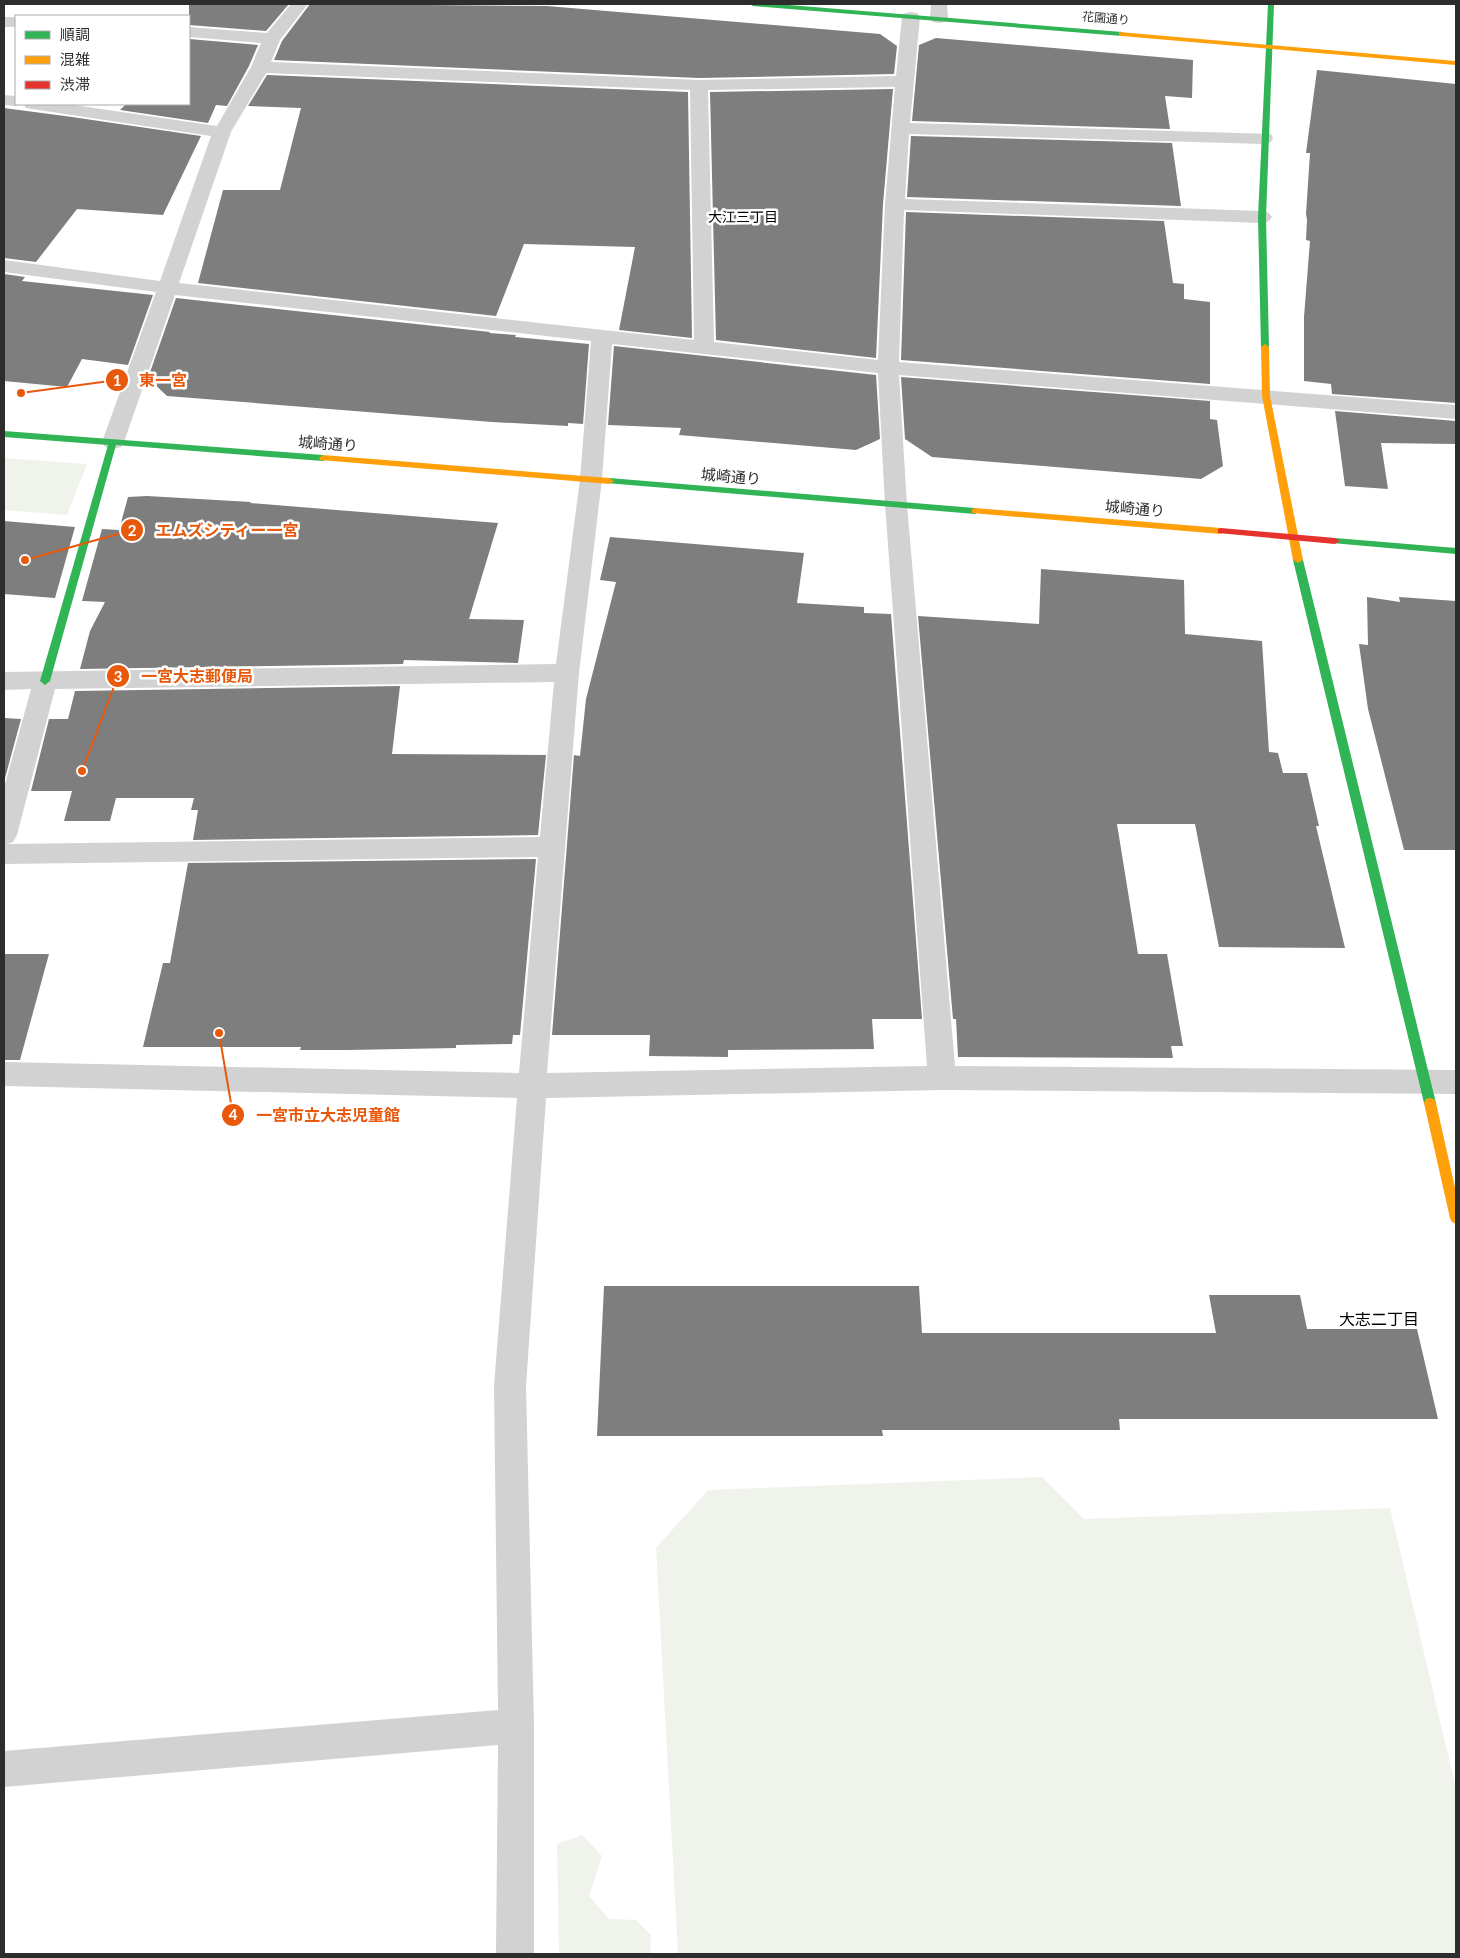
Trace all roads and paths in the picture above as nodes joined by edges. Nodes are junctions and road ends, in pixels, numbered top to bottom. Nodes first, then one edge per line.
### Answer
1 (300, 4) edge
2 (753, 4) edge
3 (1271, 4) edge
4 (939, 11) edge
5 (911, 17) junction
6 (190, 32) edge
7 (272, 40) junction
8 (1271, 46) junction
9 (1456, 63) edge
10 (260, 67) junction
11 (904, 81) junction
12 (699, 85) junction
13 (39, 105) edge
14 (900, 128) junction
15 (222, 132) junction
16 (1264, 138) junction
17 (895, 204) junction
18 (1262, 217) junction
19 (4, 266) edge
20 (169, 288) junction
21 (602, 337) junction
22 (704, 347) junction
23 (888, 368) junction
24 (1266, 396) junction
25 (1456, 412) edge
26 (4, 434) edge
27 (113, 442) junction
28 (591, 479) junction
29 (896, 505) junction
30 (1292, 536) junction
31 (1456, 551) edge
32 (567, 673) junction
33 (4, 681) edge
34 (45, 681) junction
35 (4, 834) edge
36 (552, 847) junction
37 (4, 854) edge
38 (4, 1074) edge
39 (942, 1078) junction
40 (1456, 1082) edge
41 (1425, 1083) junction
42 (532, 1086) junction
43 (1456, 1218) edge
44 (516, 1726) junction
45 (4, 1768) edge
46 (515, 1954) edge

1 - 7 street
2 - 5 street, 花園通り
3 - 8 street
4 - 5 street, 花園通り
4 - 8 street, 花園通り
5 - 11 street
6 - 7 street
7 - 10 street
8 - 9 street, 花園通り
8 - 16 street
10 - 12 street
10 - 15 street
11 - 12 street
11 - 14 street
12 - 22 street
13 - 15 street
14 - 16 street
14 - 17 street
15 - 20 street
16 - 18 street
17 - 18 street
17 - 23 street
18 - 24 street
19 - 20 street
20 - 21 street
20 - 27 street
21 - 22 street
21 - 28 street
22 - 23 street
23 - 24 street
23 - 29 street
24 - 25 street
24 - 30 street
26 - 27 street, 城崎通り
27 - 28 street, 城崎通り
27 - 34 street
28 - 29 street, 城崎通り
28 - 32 street
29 - 30 street, 城崎通り
29 - 39 street
30 - 31 street, 城崎通り
30 - 41 street
32 - 34 street
32 - 36 street
33 - 34 street
34 - 35 street
36 - 37 street
36 - 42 street
38 - 42 street
39 - 41 street
39 - 42 street
40 - 41 street
41 - 43 street
42 - 44 street
44 - 45 street
44 - 46 street

